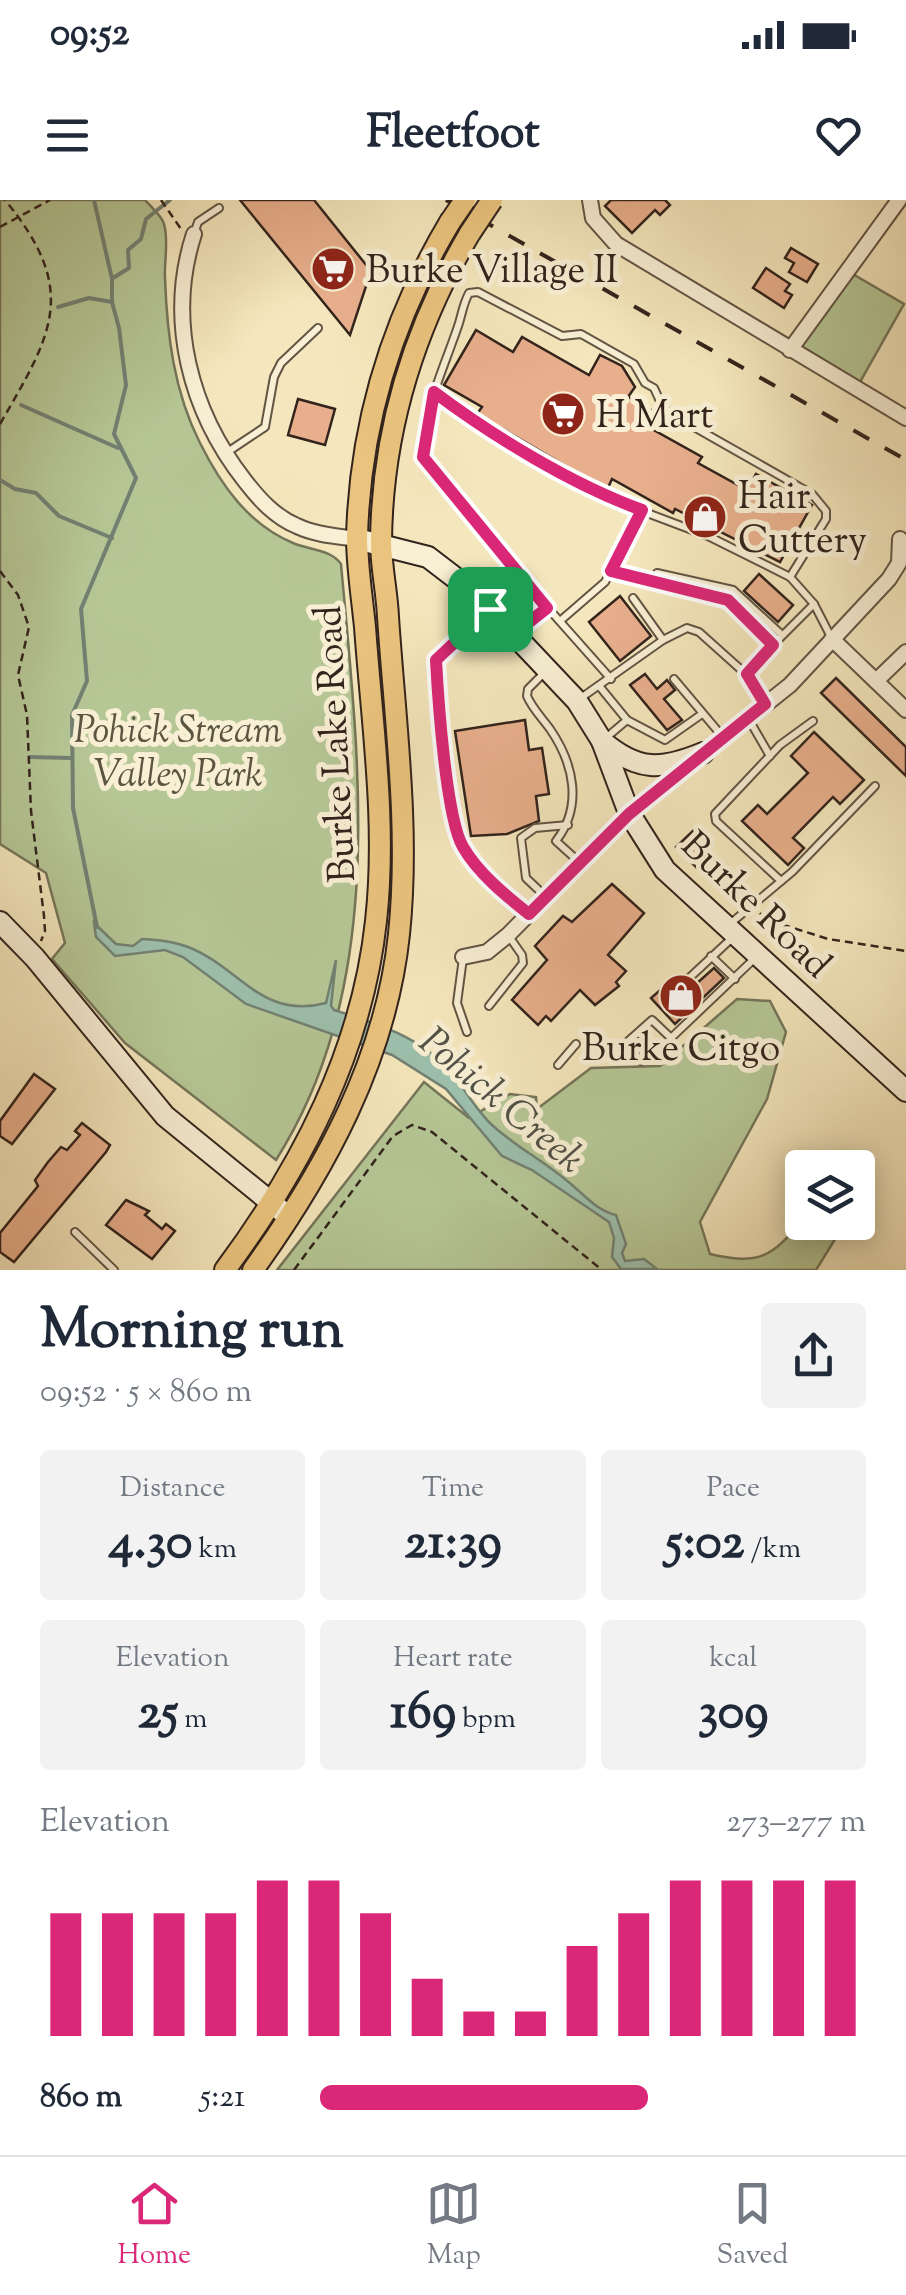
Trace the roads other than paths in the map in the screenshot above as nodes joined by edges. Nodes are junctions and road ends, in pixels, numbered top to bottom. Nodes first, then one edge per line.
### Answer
1 (465, 200) edge
2 (492, 200) edge
3 (590, 200) edge
4 (899, 200) edge
5 (220, 208) dead end
6 (194, 234) joint
7 (318, 328) dead end
8 (790, 350) junction
9 (434, 392) junction
10 (906, 418) edge
11 (225, 454) junction
12 (642, 510) junction
13 (357, 539) junction
14 (900, 540) dead end
15 (381, 544) junction
16 (611, 571) junction
17 (658, 573) dead end
18 (790, 578) junction
19 (633, 598) dead end
20 (814, 604) junction
21 (547, 608) junction
22 (490, 609) junction
23 (560, 621) junction
24 (514, 634) junction
25 (782, 636) junction
26 (832, 639) junction
27 (664, 640) junction
28 (773, 645) junction
29 (906, 652) edge
30 (548, 670) junction
31 (747, 674) junction
32 (611, 679) junction
33 (674, 679) dead end
34 (876, 682) junction
35 (600, 687) junction
36 (577, 701) junction
37 (765, 704) junction
38 (906, 710) edge
39 (702, 714) junction
40 (747, 718) junction
41 (628, 720) junction
42 (813, 721) dead end
43 (723, 738) junction
44 (602, 741) junction
45 (703, 754) junction
46 (770, 756) junction
47 (875, 786) dead end
48 (629, 814) junction
49 (568, 824) junction
50 (578, 861) junction
51 (781, 881) junction
52 (546, 896) junction
53 (529, 914) junction
54 (0, 922) edge
55 (731, 931) junction
56 (508, 935) junction
57 (759, 954) junction
58 (711, 956) junction
59 (463, 957) joint
60 (736, 978) junction
61 (686, 980) dead end
62 (489, 1006) dead end
63 (466, 1032) dead end
64 (576, 1044) dead end
65 (642, 1061) dead end
66 (558, 1065) dead end
67 (906, 1092) edge
68 (271, 1203) junction
69 (289, 1217) junction
70 (75, 1232) dead end
71 (114, 1270) edge
72 (225, 1270) edge
73 (253, 1270) edge

1 - 13 main road, Burke Lake Road, bridge
2 - 15 main road, Burke Lake Road, bridge
3 - 8 street
4 - 8 street
5 - 6 lane
6 - 11 street, Burke Road
7 - 11 lane
8 - 10 street
9 - 12 lane
9 - 18 lane
9 - 21 lane
11 - 13 street, Burke Road
12 - 16 lane
12 - 18 lane
13 - 15 street, Burke Road
13 - 68 main road, Burke Lake Road
14 - 26 street
15 - 22 street, Burke Road
15 - 69 main road, Burke Lake Road
16 - 23 lane
16 - 28 lane
17 - 25 lane
18 - 20 lane
19 - 27 lane
20 - 25 lane
20 - 26 lane
21 - 23 lane
21 - 24 lane
22 - 24 street, Burke Road
22 - 53 lane
23 - 32 lane
24 - 30 street, Burke Road
25 - 28 lane
26 - 34 street
26 - 37 street
27 - 31 lane
27 - 32 lane
28 - 31 lane
29 - 34 street
30 - 36 street, Burke Road
30 - 49 lane
31 - 37 lane
32 - 35 lane
33 - 39 lane
34 - 38 street
35 - 36 lane
35 - 41 lane
36 - 44 street, Burke Road
37 - 40 street
39 - 41 lane
39 - 43 lane
40 - 43 street
40 - 46 lane
41 - 44 lane
42 - 46 lane
43 - 45 street
44 - 45 street
44 - 48 street, Burke Road
45 - 48 street
46 - 51 lane
47 - 51 lane
48 - 50 street
48 - 55 street, Burke Road
49 - 50 lane
49 - 52 lane
50 - 52 street
51 - 55 lane
52 - 53 street
53 - 56 street
54 - 68 street
55 - 57 street, Burke Road
55 - 58 lane
56 - 59 street
56 - 62 lane
57 - 60 lane
57 - 67 street, Burke Road
58 - 60 lane
58 - 61 lane
59 - 63 lane
60 - 65 lane
64 - 66 lane
68 - 69 street
68 - 72 main road, Burke Lake Road
69 - 73 main road, Burke Lake Road
70 - 71 lane

